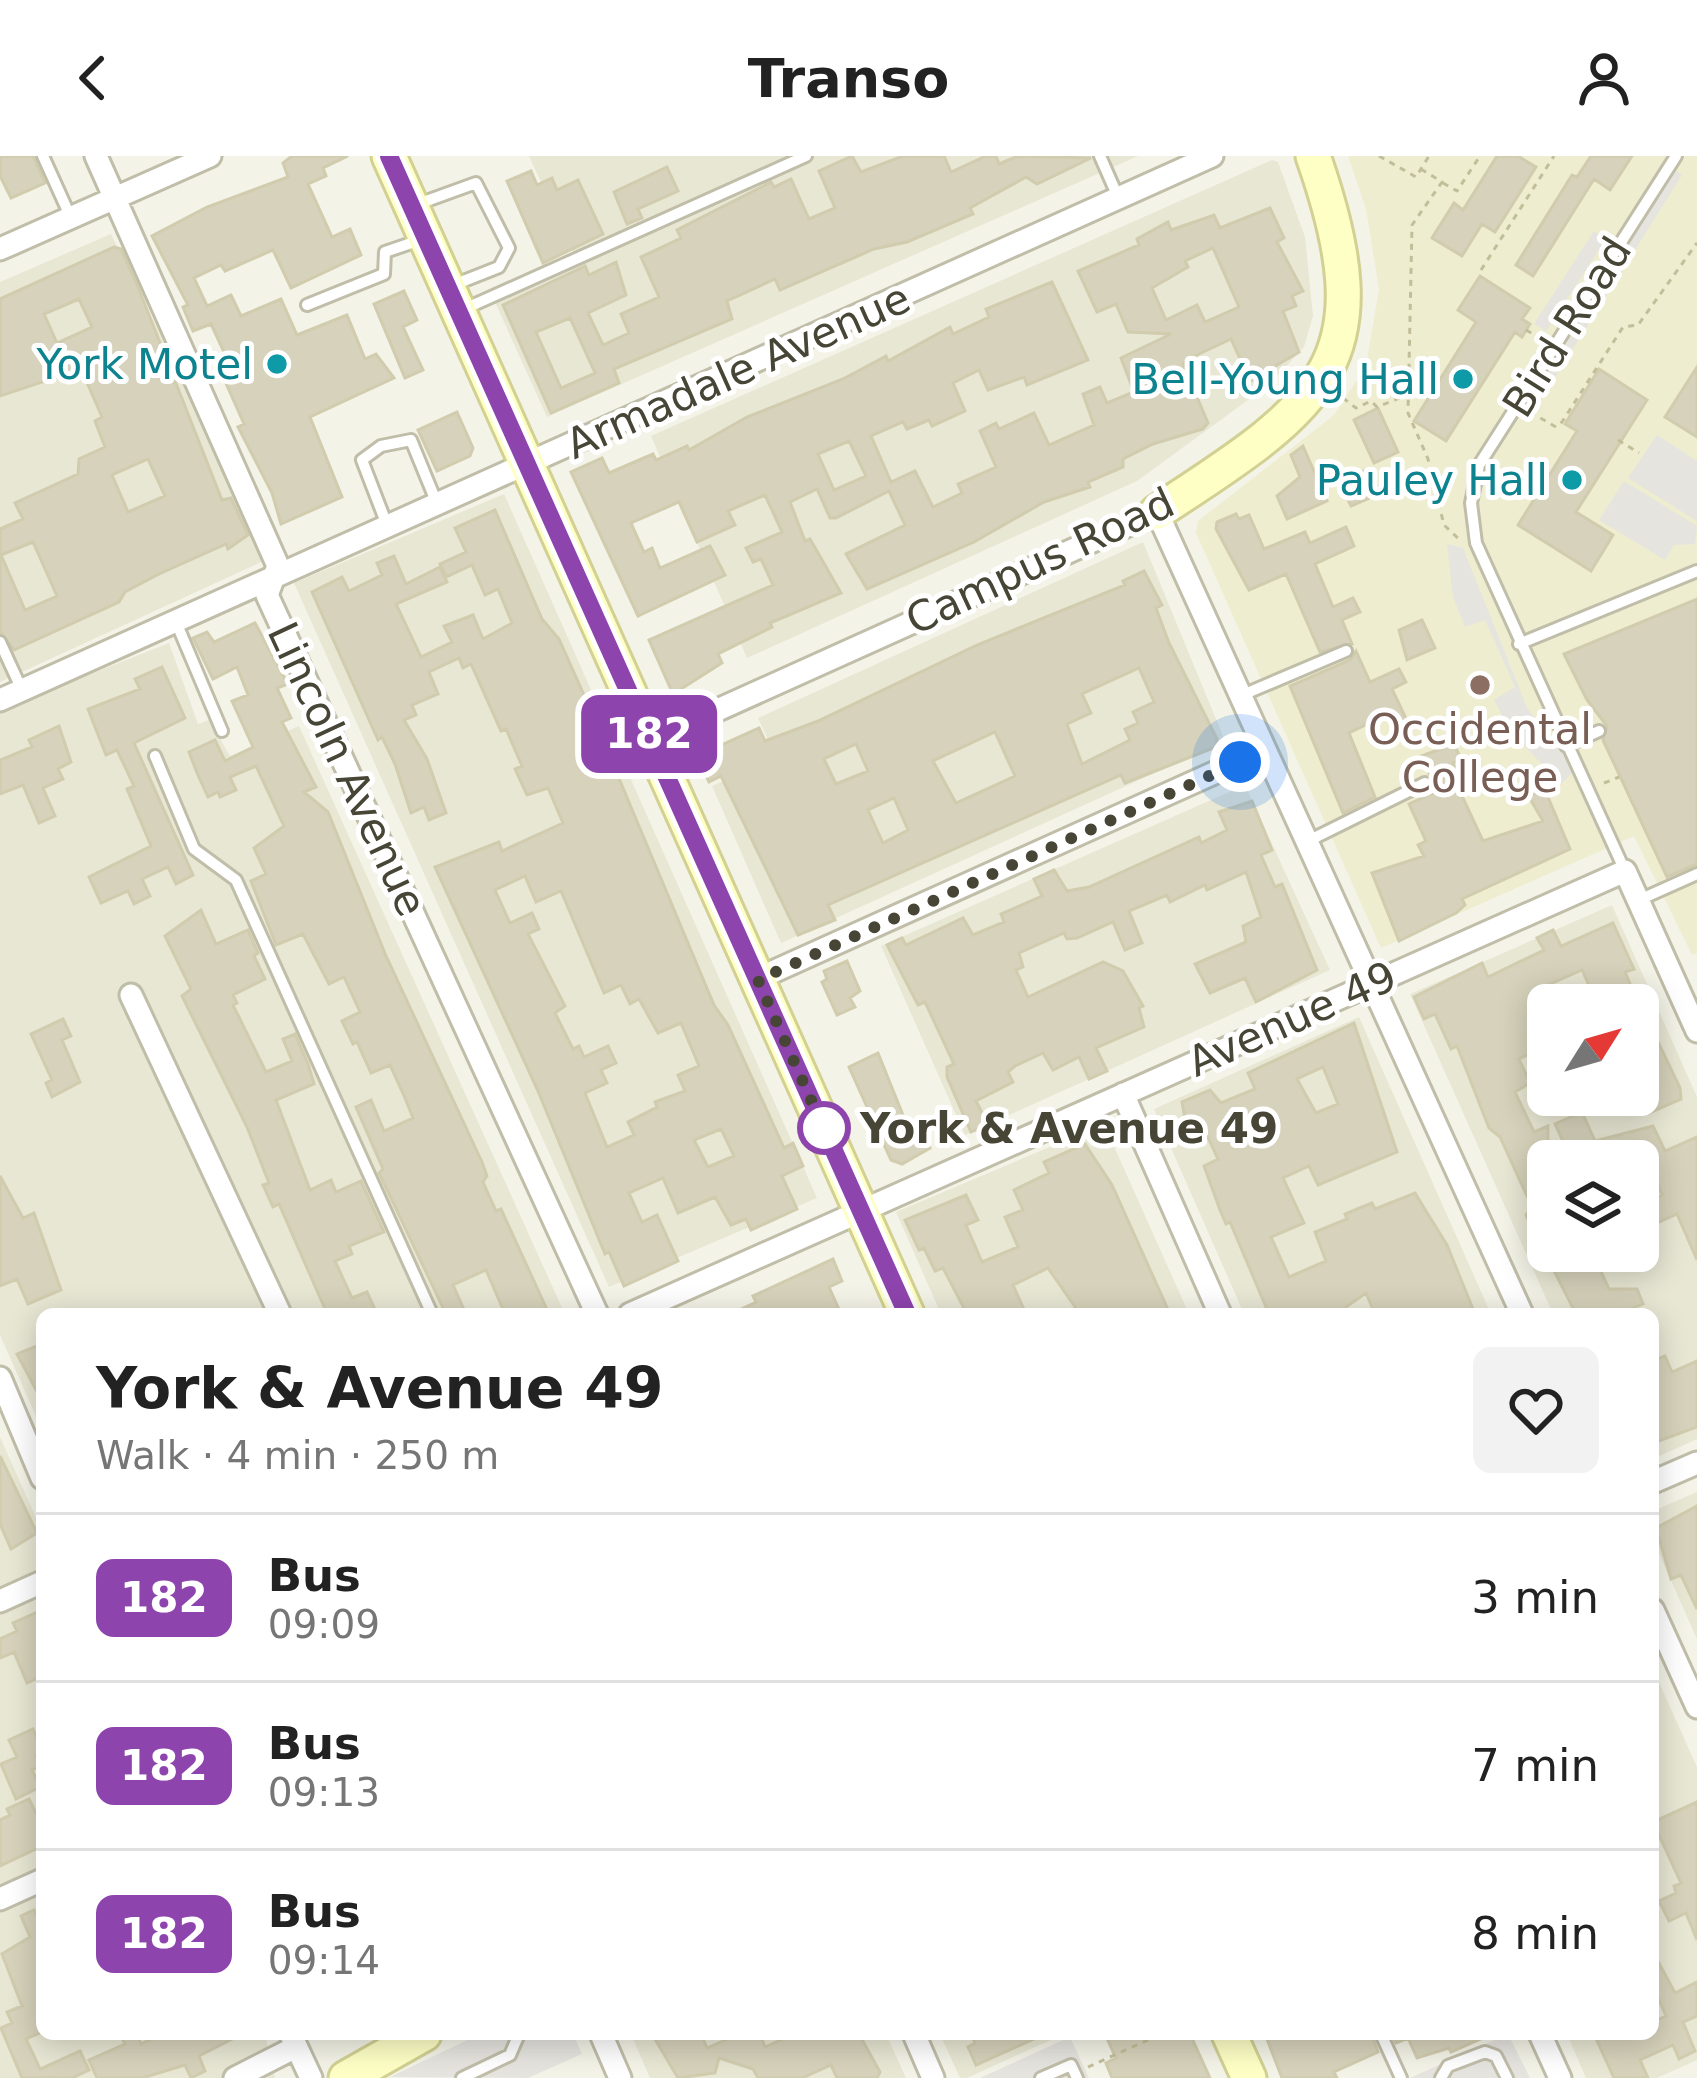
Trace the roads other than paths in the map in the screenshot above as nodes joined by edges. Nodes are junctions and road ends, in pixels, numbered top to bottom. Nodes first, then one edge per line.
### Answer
1 (43, 156) edge
2 (96, 156) edge
3 (210, 156) edge
4 (389, 156) edge
5 (806, 156) edge
6 (1100, 156) edge
7 (1212, 156) edge
8 (1313, 156) edge
9 (1676, 156) edge
10 (114, 199) junction
11 (1119, 199) junction
12 (412, 206) junction
13 (71, 218) junction
14 (426, 238) junction
15 (0, 249) edge
16 (453, 299) junction
17 (307, 305) dead end
18 (527, 466) junction
19 (438, 506) junction
20 (1157, 512) junction
21 (388, 528) junction
22 (1697, 571) edge
23 (273, 580) junction
24 (176, 622) junction
25 (0, 643) edge
26 (1519, 644) junction
27 (1346, 651) dead end
28 (22, 690) junction
29 (1240, 696) junction
30 (0, 700) edge
31 (222, 731) dead end
32 (1599, 731) dead end
33 (651, 740) junction
34 (1567, 746) junction
35 (1265, 750) junction
36 (155, 756) dead end
37 (1425, 783) dead end
38 (1306, 842) junction
39 (1625, 871) junction
40 (1697, 874) edge
41 (1639, 901) junction
42 (758, 980) junction
43 (1371, 982) junction
44 (130, 994) dead end
45 (1697, 1031) edge
46 (1123, 1094) junction
47 (861, 1211) junction
48 (277, 1308) edge
49 (429, 1308) edge
50 (594, 1308) edge
51 (643, 1308) edge
52 (904, 1308) edge
53 (1217, 1308) edge
54 (1519, 1308) edge
55 (0, 1378) edge
56 (1697, 1463) edge
57 (36, 1464) edge
58 (1659, 1480) edge
59 (36, 1585) edge
60 (0, 1601) edge
61 (1659, 1623) edge
62 (1697, 1707) edge
63 (36, 1883) edge
64 (0, 1899) edge
65 (413, 2040) edge
66 (516, 2040) edge
67 (604, 2040) edge
68 (917, 2040) edge
69 (1232, 2040) edge
70 (1384, 2040) edge
71 (1543, 2040) edge
72 (293, 2041) edge
73 (1076, 2076) edge
74 (235, 2078) edge
75 (311, 2078) edge
76 (346, 2078) edge
77 (462, 2078) edge
78 (620, 2078) edge
79 (933, 2078) edge
80 (1042, 2078) edge
81 (1249, 2078) edge
82 (1401, 2078) edge
83 (1441, 2078) edge
84 (1507, 2078) edge
85 (1560, 2078) edge

1 - 13 lane
2 - 10 street, Lincoln Avenue
3 - 10 street
4 - 12 main road
5 - 16 lane
6 - 11 lane
7 - 11 street, Armadale Avenue
8 - 20 main road, Campus Road
9 - 26 lane, Bird Road
10 - 13 street
10 - 23 street, Lincoln Avenue
11 - 18 street, Armadale Avenue
12 - 14 main road
12 - 16 lane
13 - 15 street
14 - 16 main road
14 - 17 lane
16 - 18 main road
18 - 19 street, Armadale Avenue
18 - 33 main road
19 - 21 street, Armadale Avenue
19 - 21 lane
20 - 29 street
20 - 33 street, Campus Road
21 - 23 street, Armadale Avenue
22 - 26 lane
23 - 24 street, Armadale Avenue
23 - 50 street, Lincoln Avenue
24 - 28 street, Armadale Avenue
24 - 31 lane
25 - 28 lane
26 - 34 lane
27 - 29 lane
28 - 30 street, Armadale Avenue
29 - 35 street
32 - 34 lane
33 - 42 main road
34 - 39 lane
35 - 38 street
35 - 42 street
36 - 49 lane
37 - 38 lane
38 - 43 street
39 - 41 street
39 - 43 street, Avenue 49
40 - 41 lane
41 - 45 street
42 - 47 main road
43 - 46 street, Avenue 49
43 - 54 street
44 - 48 street
46 - 47 street, Avenue 49
46 - 53 street
47 - 51 street, Avenue 49
47 - 52 main road
55 - 57 street
56 - 58 street
59 - 60 street
61 - 62 street
63 - 64 street
65 - 76 main road
66 - 77 lane
67 - 78 street
68 - 79 street
69 - 81 main road
70 - 82 lane
71 - 85 street
72 - 74 street
72 - 75 street
73 - 80 lane
83 - 84 lane

